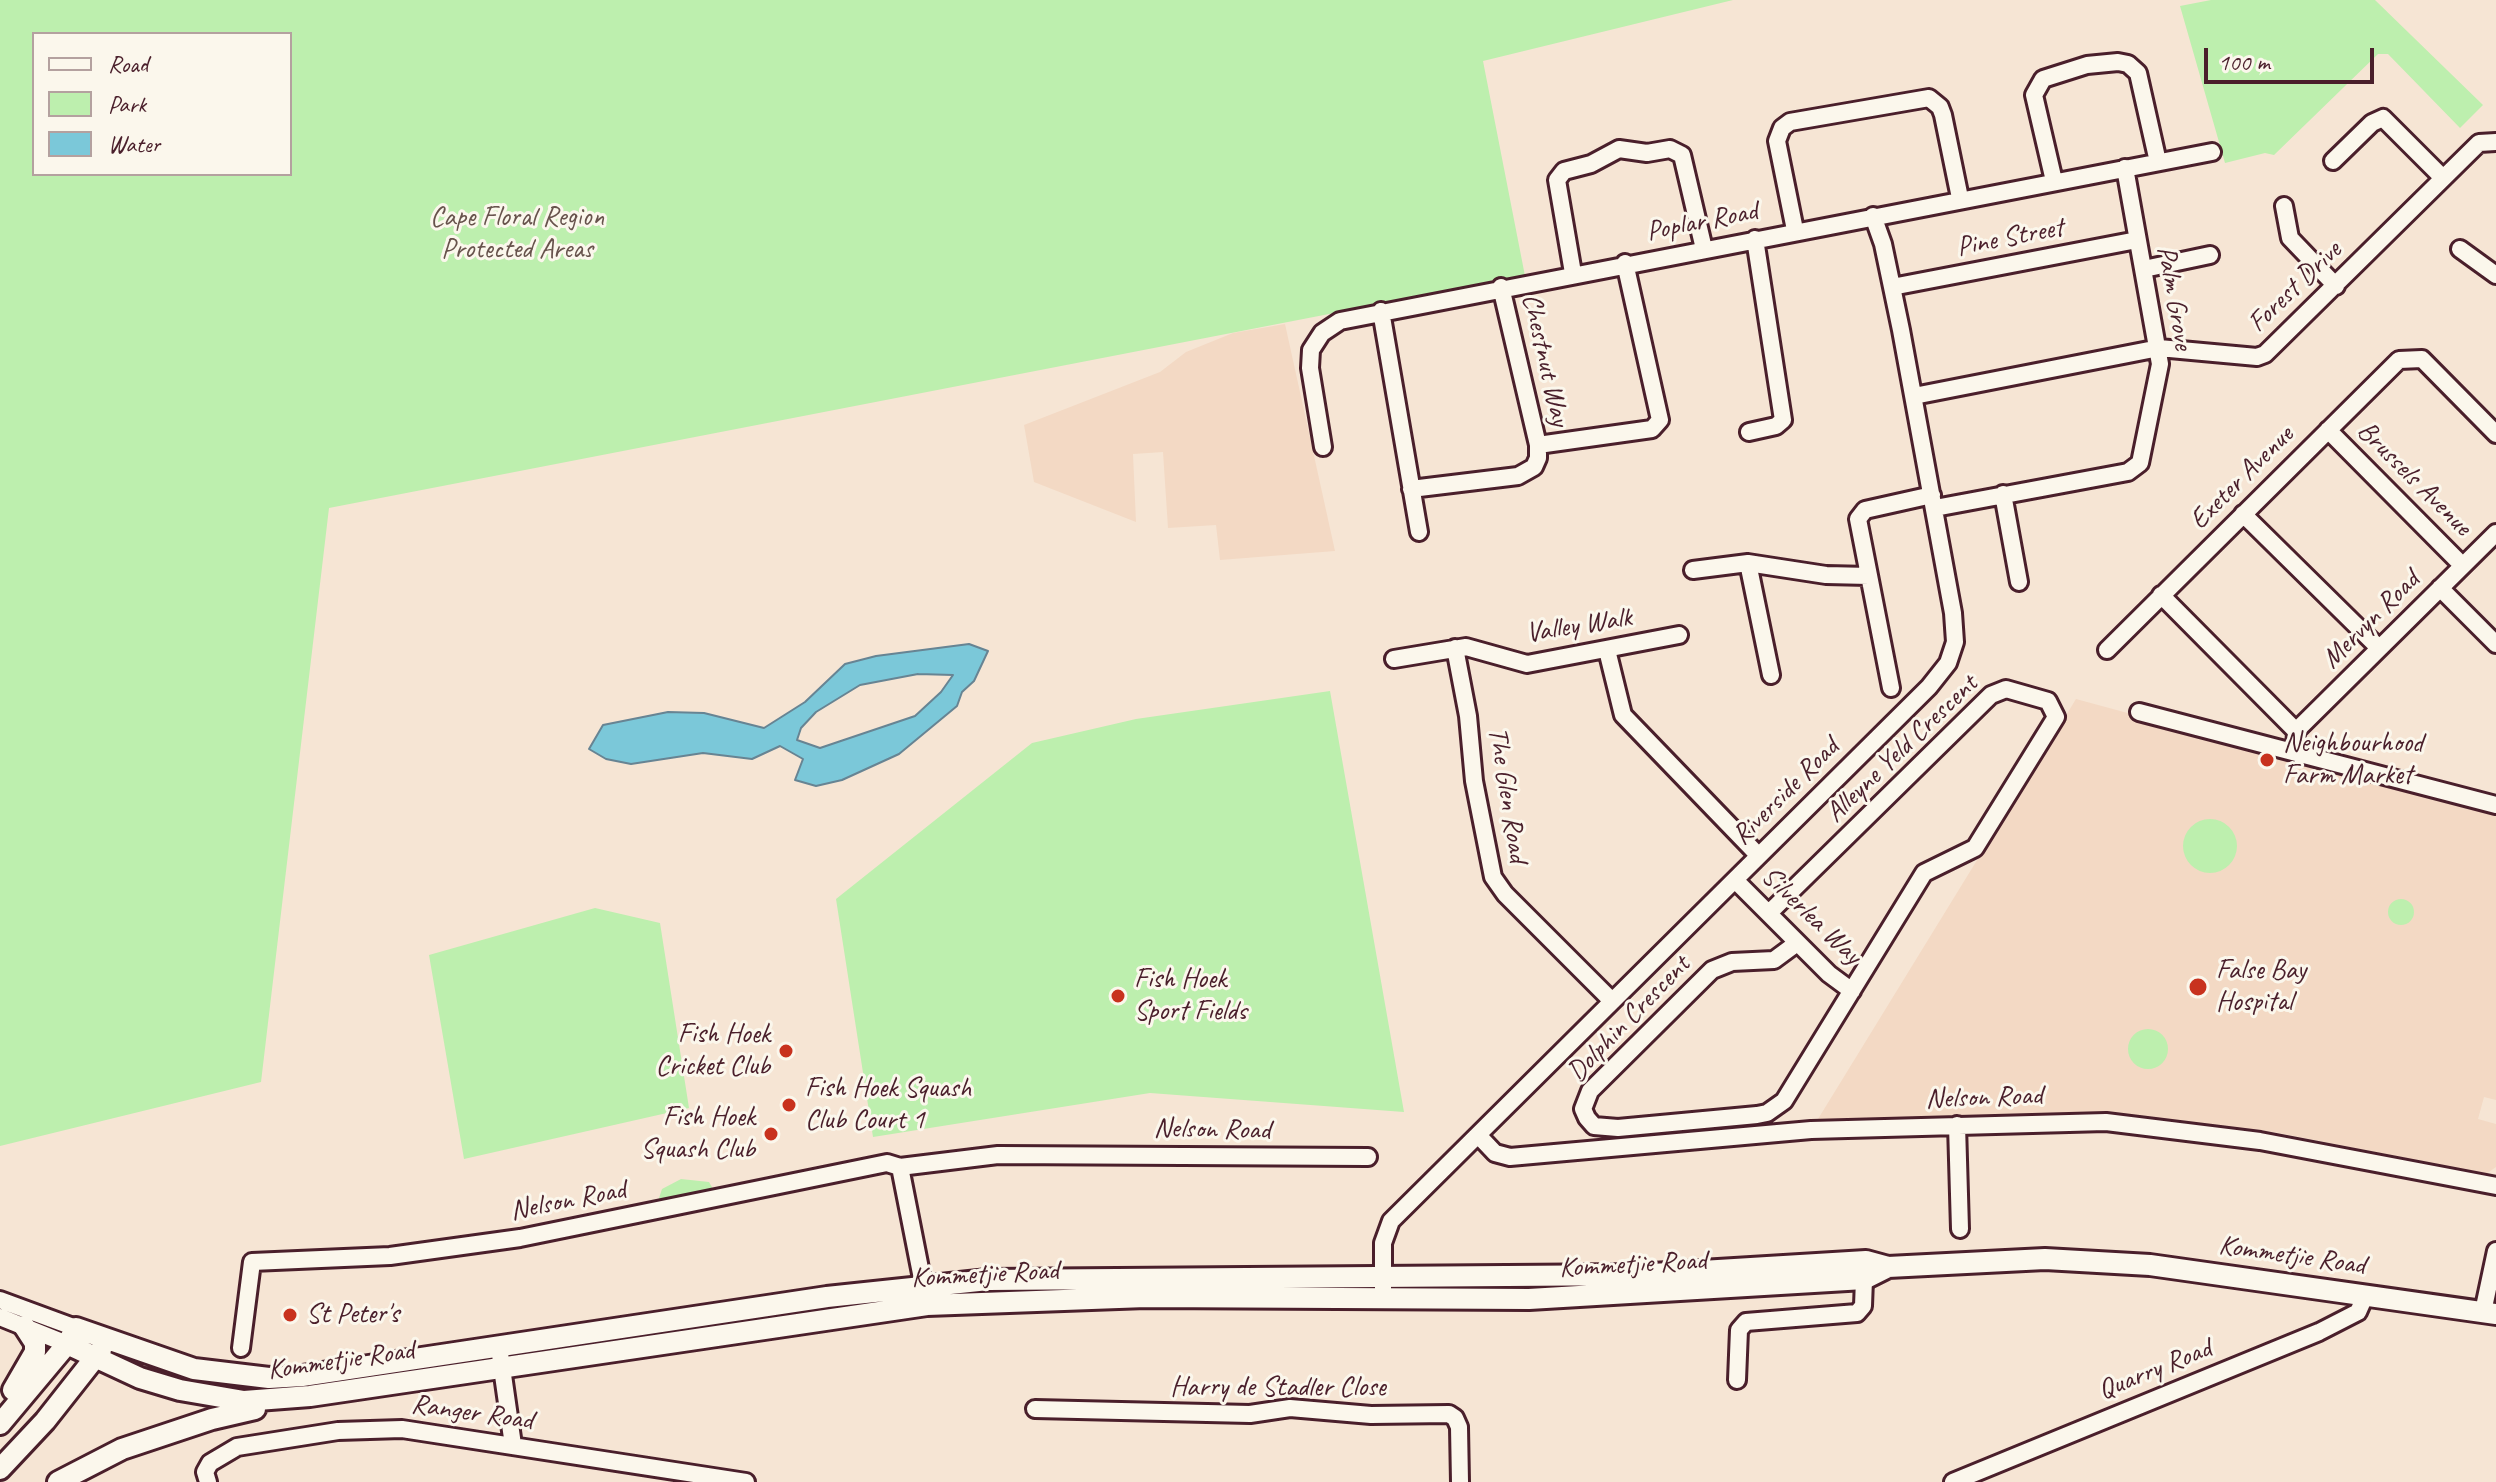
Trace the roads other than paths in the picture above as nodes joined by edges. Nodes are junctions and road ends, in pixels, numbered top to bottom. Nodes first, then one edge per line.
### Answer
1 (2488, 142) edge
2 (2212, 152) dead end
3 (2333, 161) dead end
4 (2158, 162) junction
5 (2125, 168) junction
6 (2443, 178) junction
7 (2054, 181) junction
8 (1960, 198) junction
9 (2284, 206) dead end
10 (1873, 216) junction
11 (1795, 230) junction
12 (1755, 239) junction
13 (2137, 240) junction
14 (1704, 249) junction
15 (2460, 249) dead end
16 (2210, 255) dead end
17 (1625, 263) junction
18 (2144, 269) junction
19 (1573, 273) junction
20 (2496, 275) edge
21 (2336, 286) junction
22 (1501, 287) junction
23 (1892, 287) junction
24 (1381, 311) junction
25 (2159, 348) junction
26 (1914, 396) junction
27 (2328, 430) junction
28 (1749, 432) dead end
29 (2496, 434) edge
30 (1538, 445) junction
31 (1323, 447) dead end
32 (1411, 489) junction
33 (2003, 494) junction
34 (1933, 502) junction
35 (2243, 514) junction
36 (1419, 532) dead end
37 (2496, 533) edge
38 (1748, 563) junction
39 (2462, 565) junction
40 (1693, 570) dead end
41 (1869, 576) junction
42 (2019, 582) dead end
43 (2440, 588) junction
44 (2161, 595) junction
45 (1679, 635) dead end
46 (2496, 644) edge
47 (1455, 648) junction
48 (2379, 648) junction
49 (1607, 650) junction
50 (2107, 650) dead end
51 (1394, 659) dead end
52 (1771, 675) dead end
53 (1891, 688) dead end
54 (2139, 712) dead end
55 (2296, 731) junction
56 (2295, 751) junction
57 (2496, 805) edge
58 (1758, 855) junction
59 (1735, 880) junction
60 (1769, 913) junction
61 (1797, 943) junction
62 (1852, 991) junction
63 (1611, 1000) junction
64 (1757, 1115) joint
65 (1957, 1125) junction
66 (1478, 1135) junction
67 (1368, 1157) dead end
68 (900, 1167) junction
69 (2496, 1186) edge
70 (1960, 1229) dead end
71 (2496, 1251) edge
72 (1888, 1267) junction
73 (1382, 1276) junction
74 (1864, 1279) junction
75 (2366, 1294) junction
76 (926, 1295) junction
77 (1383, 1299) junction
78 (0, 1300) edge
79 (2490, 1313) edge
80 (0, 1317) edge
81 (24, 1326) junction
82 (72, 1336) junction
83 (108, 1340) junction
84 (241, 1348) dead end
85 (500, 1357) junction
86 (95, 1359) junction
87 (1737, 1380) dead end
88 (310, 1396) junction
89 (0, 1405) edge
90 (1035, 1409) dead end
91 (0, 1424) edge
92 (513, 1445) junction
93 (0, 1469) edge
94 (1982, 1476) edge
95 (207, 1480) edge
96 (58, 1482) edge
97 (746, 1482) edge
98 (1460, 1482) edge
99 (1953, 1482) edge

1 - 6 street, Forest Drive
2 - 4 street, Poplar Road
3 - 6 street
4 - 5 street, Poplar Road
4 - 7 street
5 - 7 street, Poplar Road
5 - 13 street, Palm Grove
6 - 21 street, Forest Drive
7 - 8 street, Poplar Road
8 - 10 street, Poplar Road
8 - 11 street
9 - 21 street
10 - 11 street, Poplar Road
10 - 23 street, Riverside Road
11 - 12 street, Poplar Road
12 - 14 street, Poplar Road
12 - 28 street
13 - 18 street, Palm Grove
13 - 23 street, Pine Street
14 - 17 street, Poplar Road
14 - 19 street
15 - 20 street
16 - 18 street
17 - 19 street, Poplar Road
17 - 30 street
18 - 25 street, Palm Grove
19 - 22 street, Poplar Road
21 - 25 street, Forest Drive
22 - 24 street, Poplar Road
22 - 30 street, Chestnut Way
23 - 26 street, Riverside Road
24 - 31 street, Poplar Road
24 - 32 street
25 - 26 street, Forest Drive
25 - 33 street, Palm Grove
26 - 34 street, Riverside Road
27 - 29 street, Exeter Avenue
27 - 35 street, Exeter Avenue
27 - 39 street, Brussels Avenue
30 - 32 street
32 - 36 street
33 - 34 street, Palm Grove
33 - 42 street
34 - 41 street, Palm Grove
34 - 58 street, Riverside Road
35 - 44 street, Exeter Avenue
35 - 48 street
37 - 39 street, Mervyn Road
38 - 40 street
38 - 41 street
38 - 52 street
39 - 43 street, Mervyn Road
41 - 53 street
43 - 46 street
43 - 48 street, Mervyn Road
44 - 50 street, Exeter Avenue
44 - 55 street
45 - 49 street, Valley Walk
47 - 49 street, Valley Walk
47 - 51 street, Valley Walk
47 - 63 street, The Glen Road
48 - 55 street, Mervyn Road
49 - 58 street
54 - 56 street
55 - 56 street
56 - 57 street
58 - 59 street, Riverside Road
59 - 60 street, Silverlea Way
59 - 63 street, Riverside Road
60 - 61 street, Silverlea Way
60 - 62 street, Alleyne Yeld Crescent
61 - 62 street, Silverlea Way
61 - 64 street, Dolphin Crescent
62 - 64 street, Alleyne Yeld Crescent
63 - 66 street, Riverside Road
65 - 66 street, Nelson Road
65 - 69 street, Nelson Road
65 - 70 street
66 - 73 street, Riverside Road
67 - 68 street, Nelson Road
68 - 76 street
68 - 84 street, Nelson Road
71 - 79 street
72 - 73 main road, Kommetjie Road
72 - 74 main road, Kommetjie Road
72 - 75 main road, Kommetjie Road
73 - 76 main road, Kommetjie Road
73 - 77 street, Riverside Road
74 - 77 main road, Kommetjie Road
74 - 87 street
75 - 79 main road, Kommetjie Road
75 - 94 street, Quarry Road
76 - 77 main road, Kommetjie Road
76 - 85 main road, Kommetjie Road
78 - 82 street
80 - 81 street
81 - 82 street
81 - 89 main road
82 - 83 main road, Kommetjie Road
82 - 86 main road, Kommetjie Road
82 - 91 main road
83 - 85 main road, Kommetjie Road
83 - 86 main road
85 - 88 main road, Kommetjie Road
85 - 92 street
86 - 88 main road, Kommetjie Road
86 - 93 main road
88 - 96 main road
90 - 98 street, Harry de Stadler Close
92 - 95 street, Ranger Road
92 - 97 street, Ranger Road
94 - 99 street, Quarry Road

